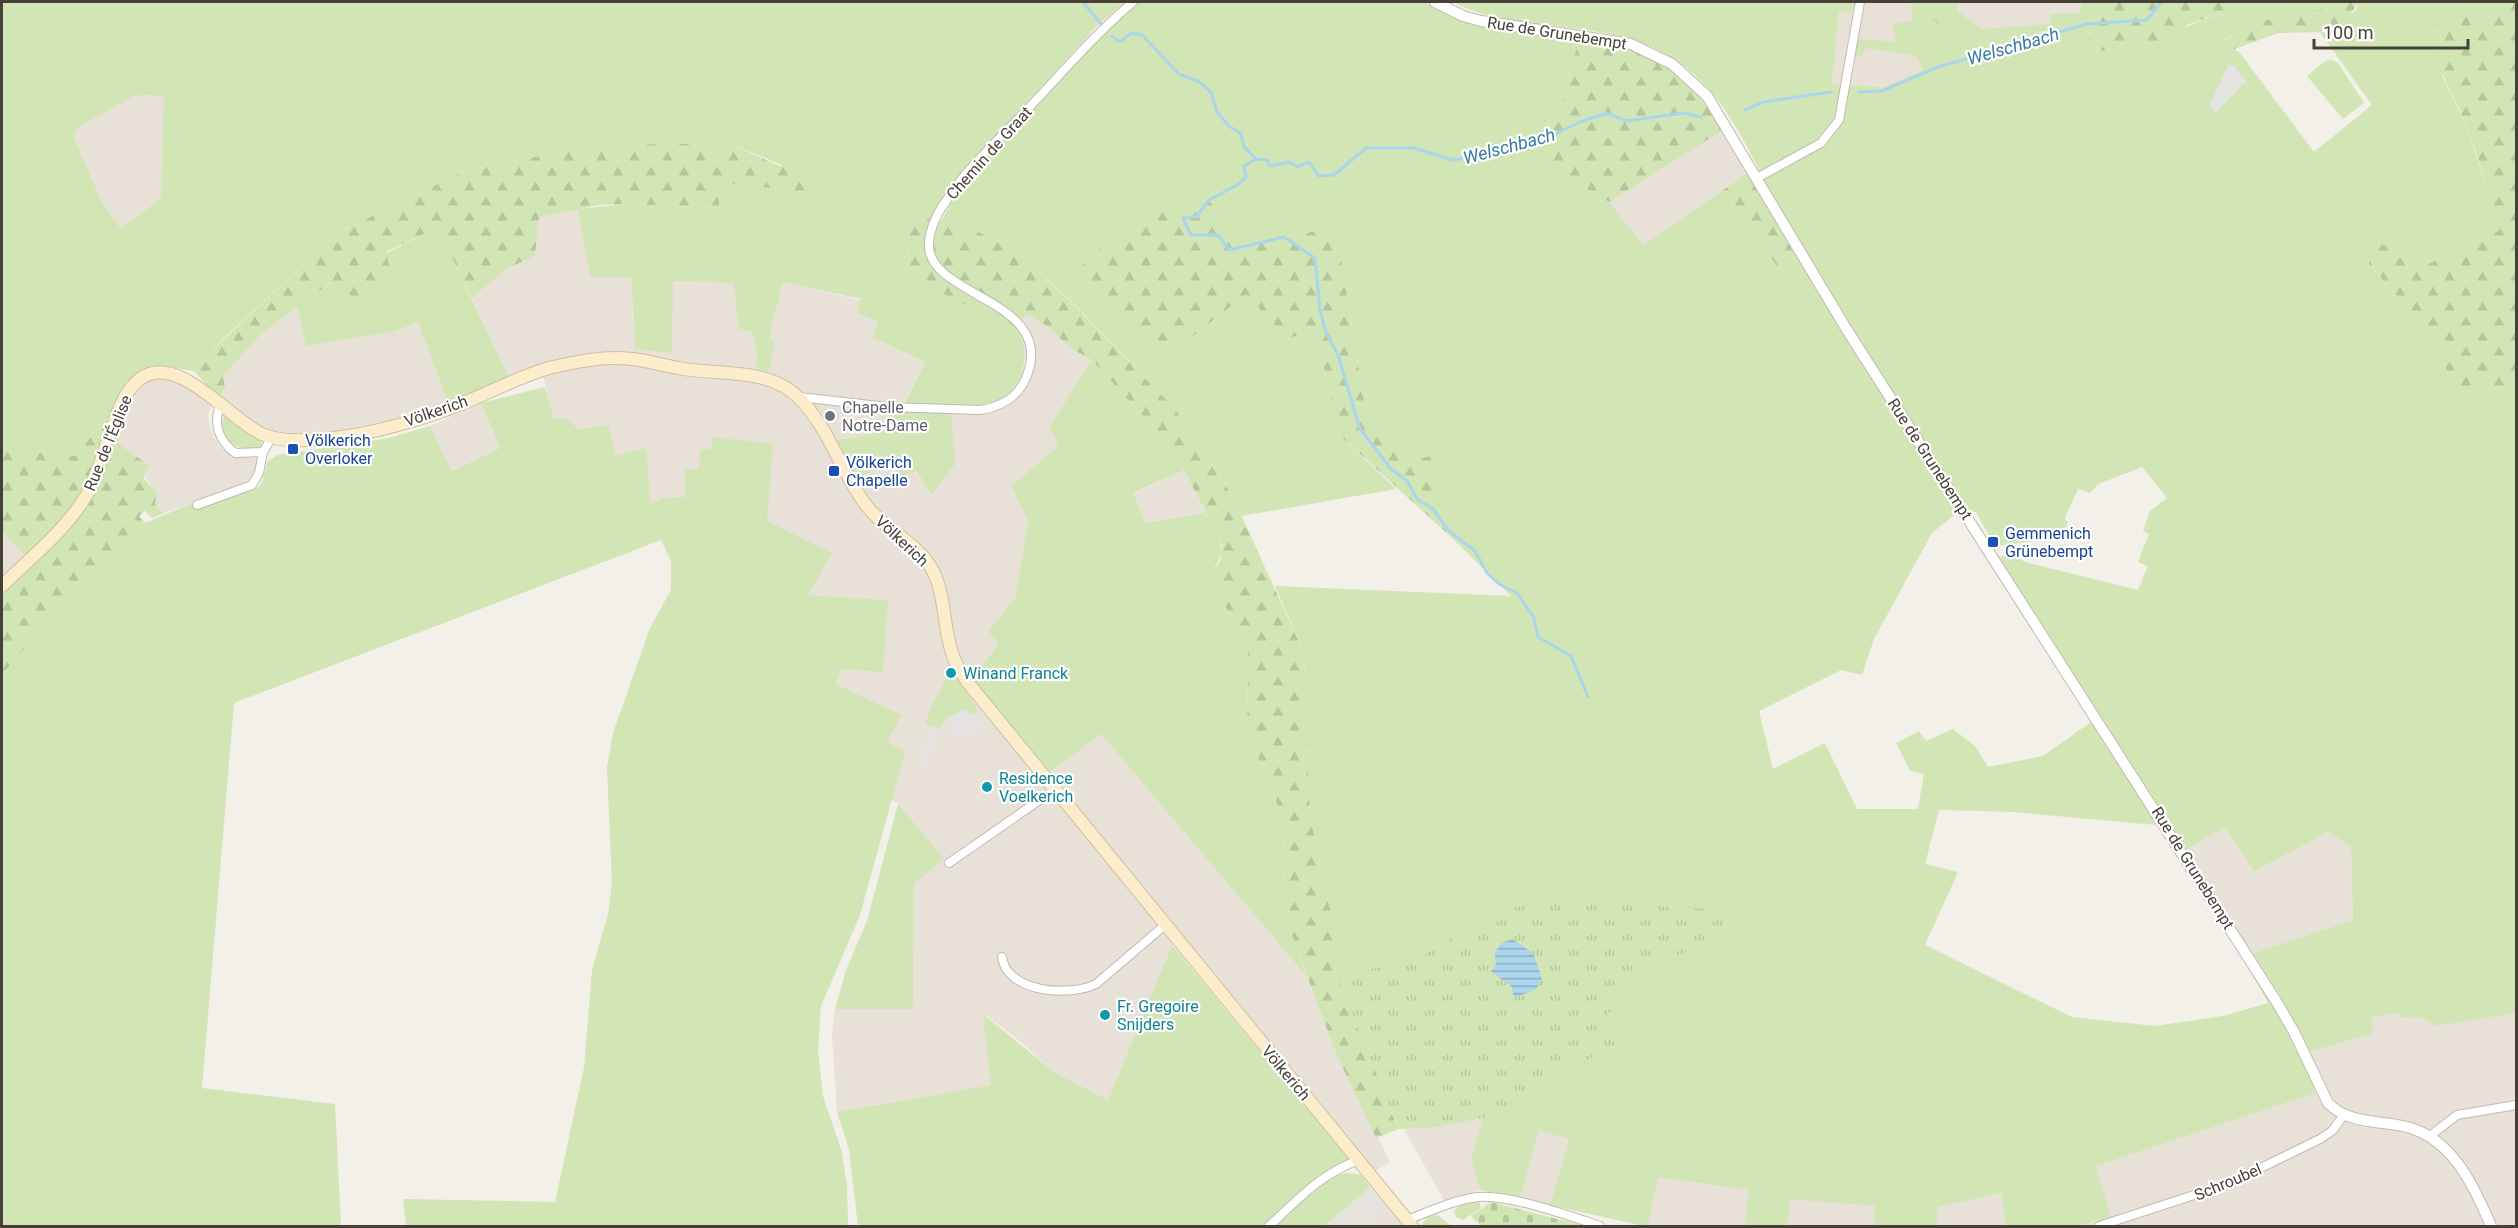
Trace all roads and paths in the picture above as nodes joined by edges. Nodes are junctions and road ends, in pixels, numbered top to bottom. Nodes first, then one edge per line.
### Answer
1 (1133, 2) edge
2 (1435, 2) edge
3 (1860, 2) edge
4 (1757, 178) junction
5 (175, 374) joint
6 (799, 397) junction
7 (220, 405) junction
8 (272, 437) junction
9 (263, 452) junction
10 (197, 505) dead end
11 (2, 586) edge
12 (1054, 790) junction
13 (949, 863) dead end
14 (1165, 925) junction
15 (1002, 957) dead end
16 (2517, 1105) edge
17 (2344, 1115) junction
18 (2430, 1136) junction
19 (1358, 1160) junction
20 (1410, 1223) edge
21 (1269, 1227) edge
22 (1600, 1227) edge
23 (2099, 1227) edge
24 (2491, 1227) edge

1 - 6 street, Chemin de Graat
2 - 4 street, Rue de Grunebempt
3 - 4 street
4 - 17 street, Rue de Grunebempt
5 - 7 main road, Völkerich
5 - 11 main road, Rue de l'Église
6 - 8 main road, Völkerich
6 - 12 main road, Völkerich
7 - 8 main road, Völkerich
7 - 9 street
8 - 9 street
9 - 10 street
12 - 13 street
12 - 14 main road, Völkerich
14 - 15 street
14 - 19 main road, Völkerich
16 - 18 street
17 - 18 street
17 - 23 street, Schroubel
18 - 24 street
19 - 20 main road, Völkerich
19 - 21 street
20 - 22 street

